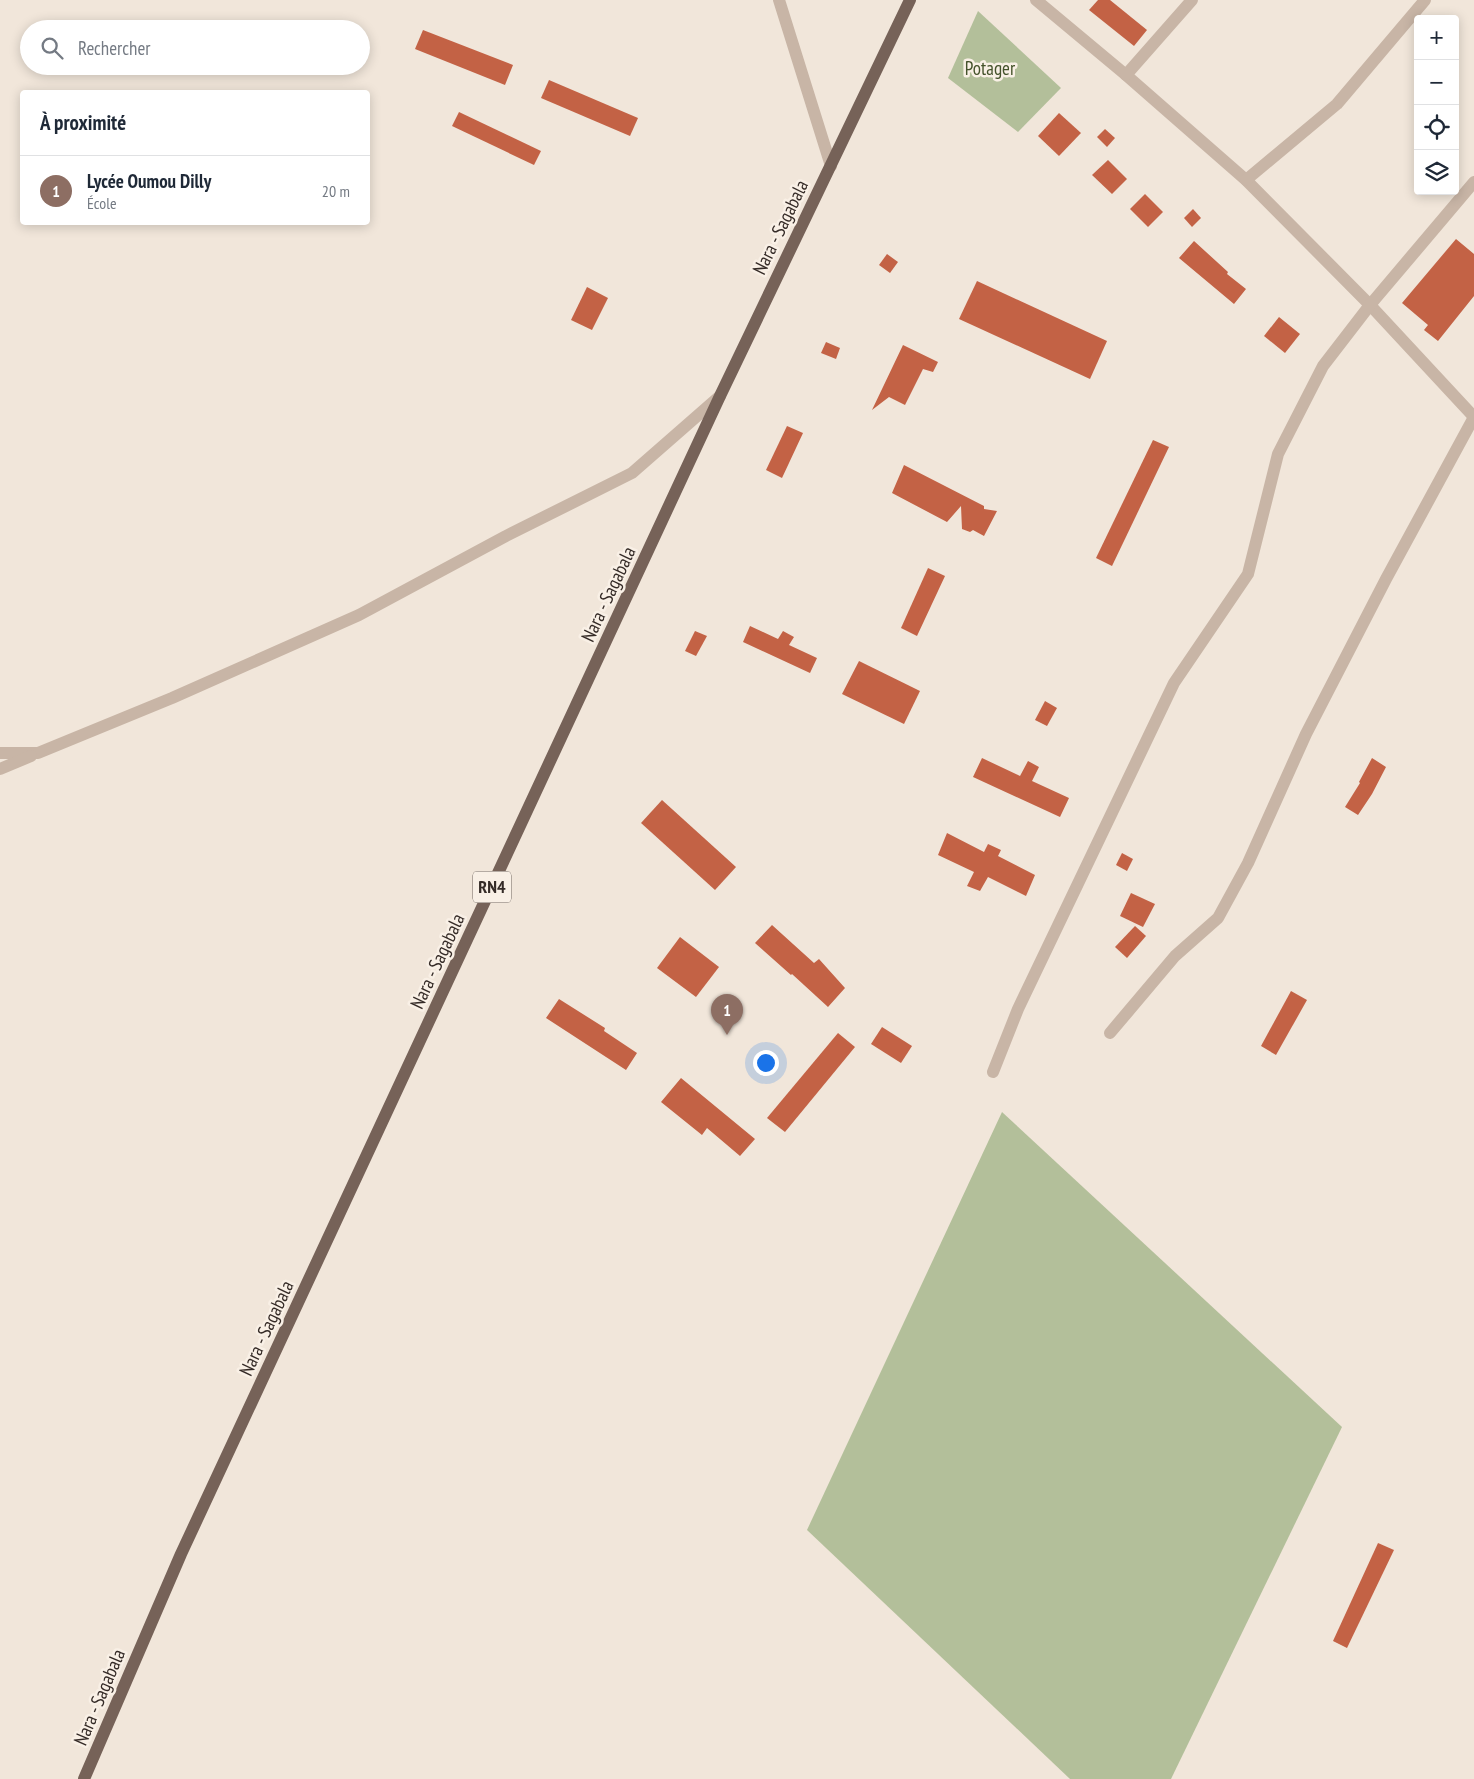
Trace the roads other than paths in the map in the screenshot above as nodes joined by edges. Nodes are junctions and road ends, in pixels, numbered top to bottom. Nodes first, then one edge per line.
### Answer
1 (779, 0) edge
2 (910, 0) edge
3 (1036, 0) edge
4 (1192, 0) edge
5 (1425, 0) edge
6 (1126, 75) junction
7 (830, 166) junction
8 (1246, 180) junction
9 (1474, 182) edge
10 (1370, 305) junction
11 (720, 396) junction
12 (1474, 417) edge
13 (0, 753) edge
14 (38, 753) junction
15 (0, 768) edge
16 (1110, 1033) dead end
17 (993, 1072) dead end
18 (84, 1779) edge

1 - 7 street
2 - 7 main road, Nara - Sagabala / RN4
3 - 6 street
4 - 6 street
5 - 8 street
6 - 8 street
7 - 11 main road, Nara - Sagabala / RN4
8 - 10 street
9 - 10 street
10 - 12 street
10 - 17 street
11 - 14 street
11 - 18 main road, Nara - Sagabala / RN4
12 - 16 street
13 - 14 street
14 - 15 street

